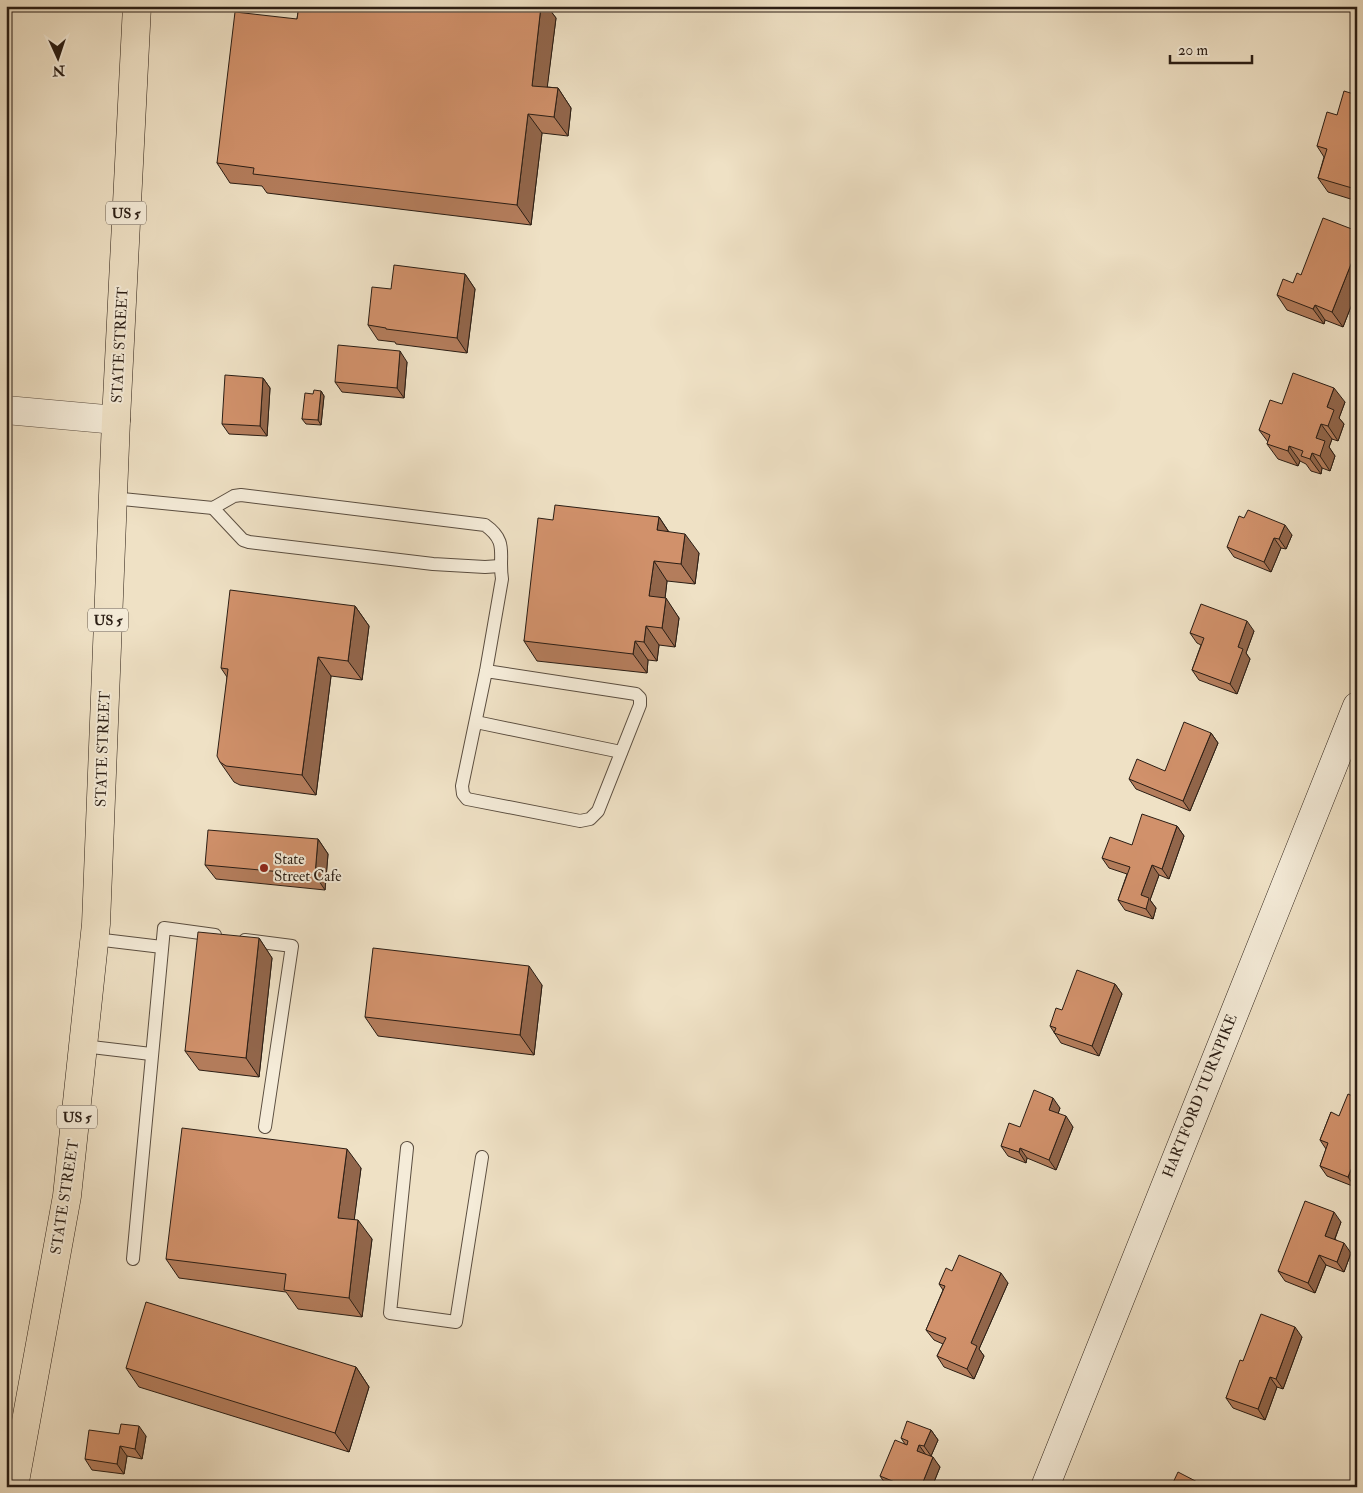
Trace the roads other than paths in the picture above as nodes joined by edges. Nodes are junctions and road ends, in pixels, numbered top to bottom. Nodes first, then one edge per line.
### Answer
1 (137, 6) edge
2 (6, 410) edge
3 (116, 420) junction
4 (112, 498) junction
5 (213, 508) junction
6 (500, 566) junction
7 (486, 671) junction
8 (1357, 706) edge
9 (476, 722) junction
10 (622, 752) junction
11 (95, 939) junction
12 (162, 947) junction
13 (83, 1046) junction
14 (151, 1054) junction
15 (265, 1127) dead end
16 (407, 1148) dead end
17 (482, 1157) dead end
18 (133, 1259) dead end
19 (14, 1487) edge
20 (1045, 1487) edge

1 - 3 main road, STATE STREET / US 5
2 - 3 main road
3 - 4 main road, STATE STREET / US 5
4 - 5 lane
4 - 11 main road, STATE STREET / US 5
5 - 6 lane
5 - 6 lane
6 - 7 lane
7 - 9 lane
7 - 10 lane
8 - 20 main road, HARTFORD TURNPIKE
9 - 10 lane
9 - 10 lane
11 - 12 lane
11 - 13 main road, STATE STREET / US 5
12 - 14 lane
12 - 15 lane
13 - 14 lane
13 - 19 main road, STATE STREET / US 5
14 - 18 lane
16 - 17 lane

